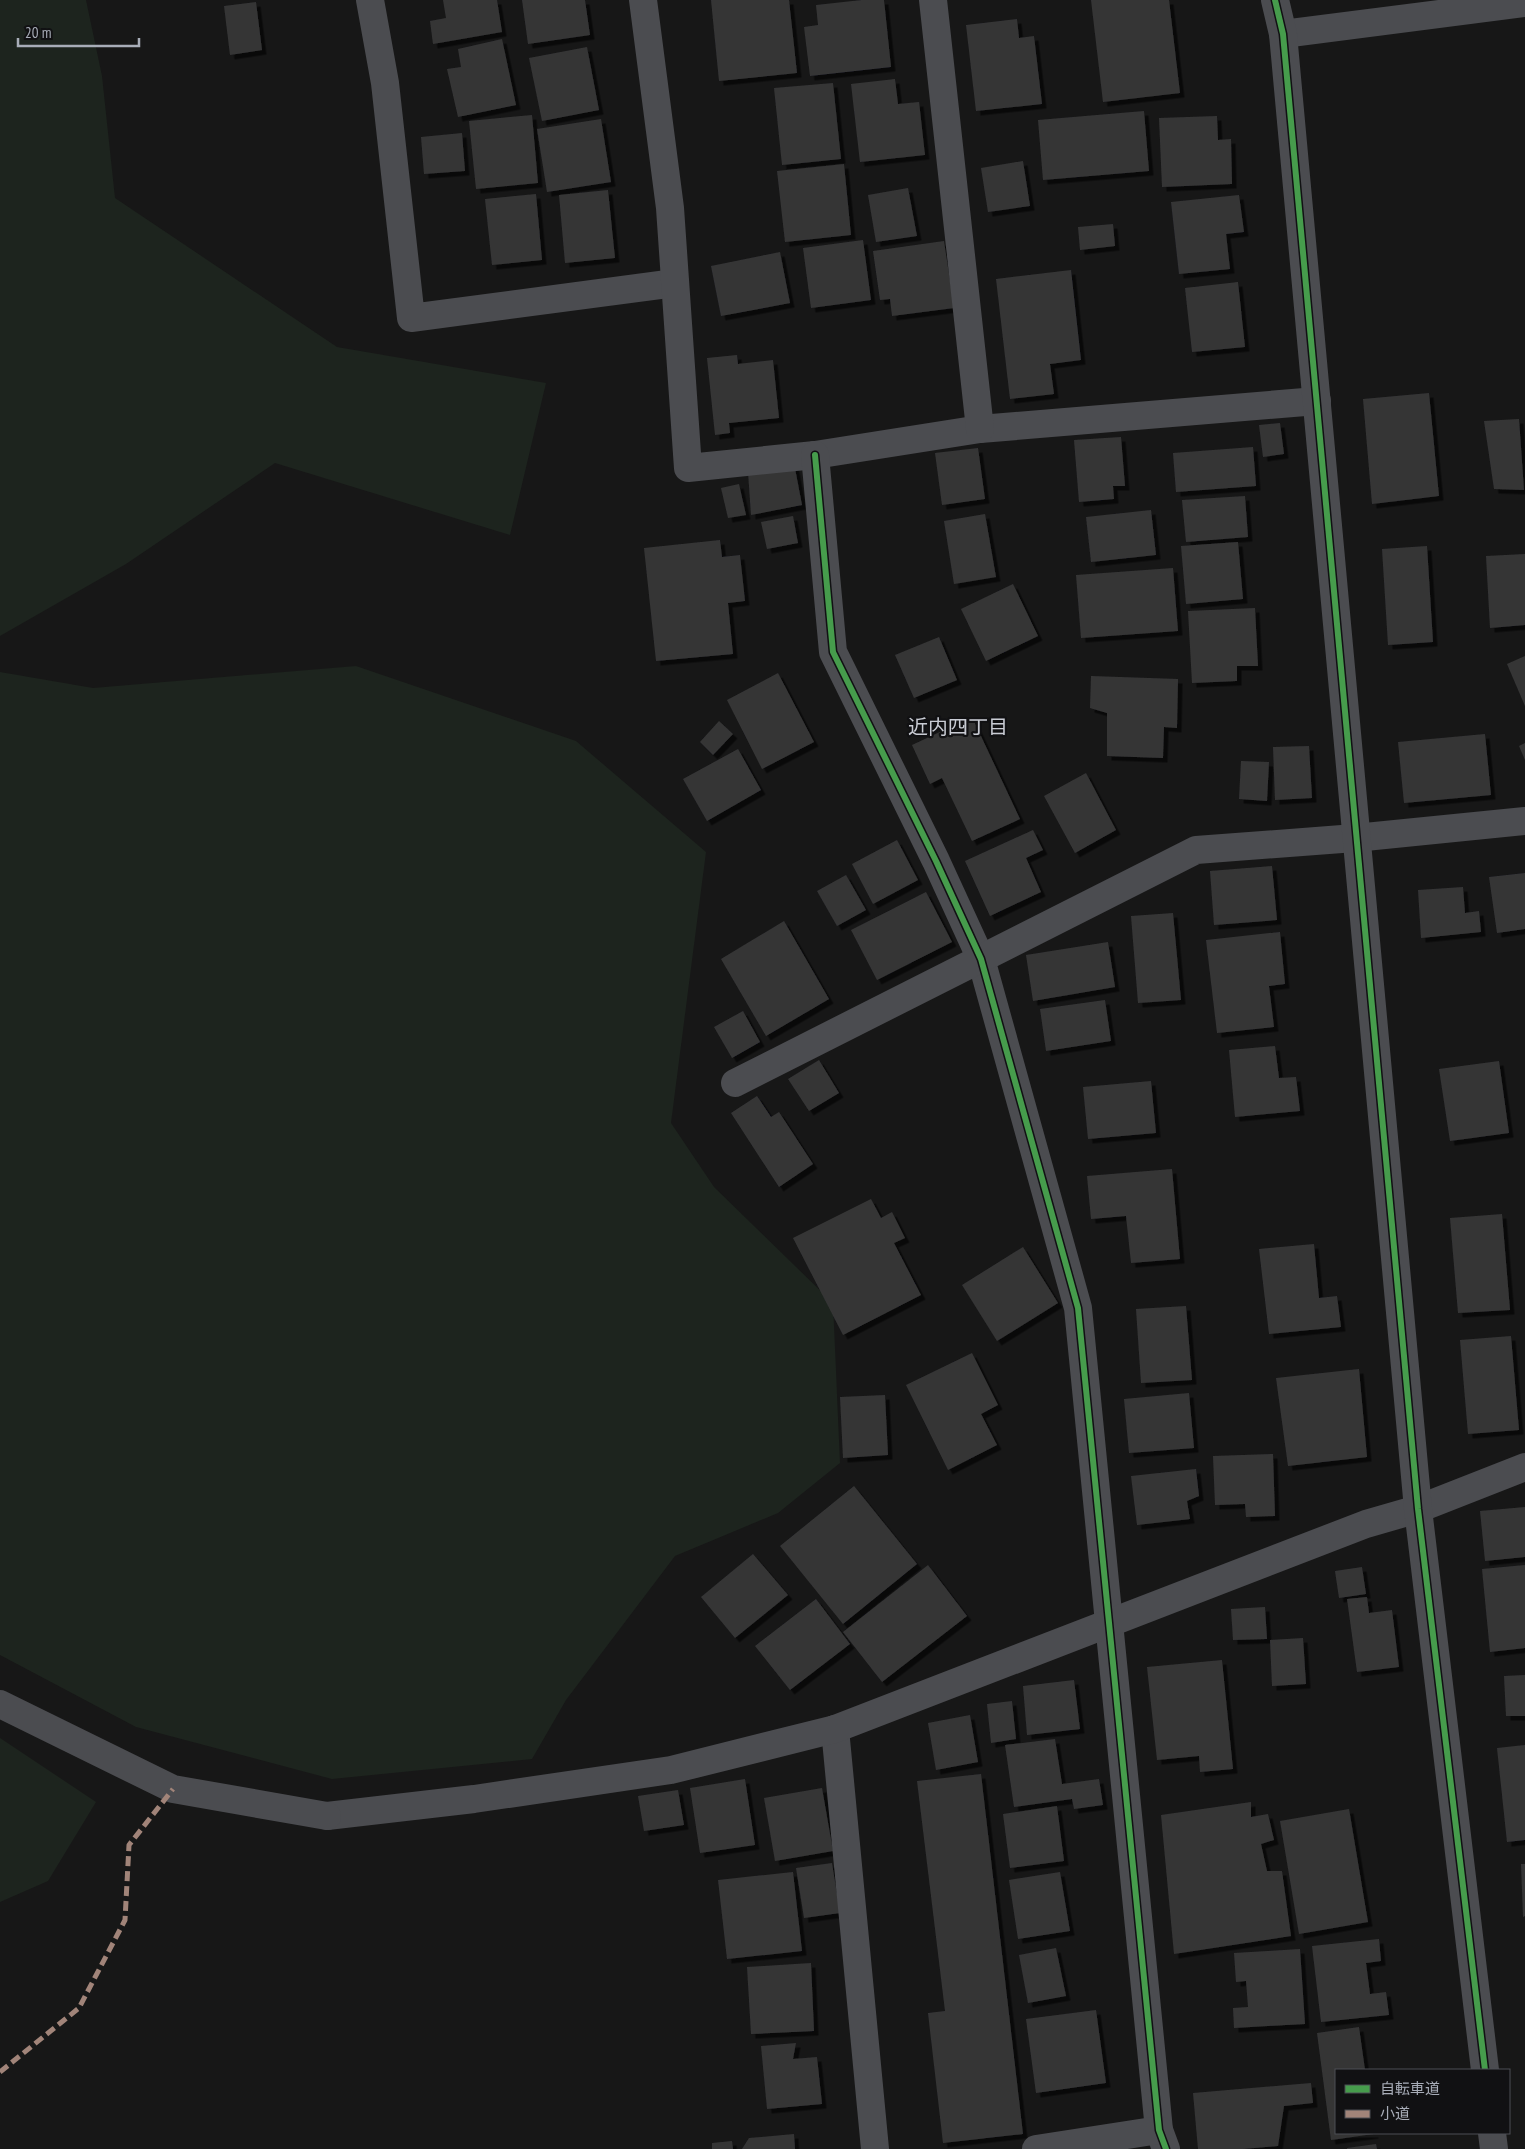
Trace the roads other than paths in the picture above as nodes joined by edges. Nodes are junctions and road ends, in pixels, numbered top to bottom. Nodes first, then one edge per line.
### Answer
1 (370, 0) edge
2 (642, 0) edge
3 (933, 0) edge
4 (1274, 0) edge
5 (1525, 3) edge
6 (1282, 34) junction
7 (675, 283) junction
8 (1317, 401) junction
9 (980, 429) junction
10 (815, 456) junction
11 (1525, 821) edge
12 (1355, 838) junction
13 (981, 959) junction
14 (736, 1083) dead end
15 (1525, 1466) edge
16 (1418, 1509) junction
17 (1110, 1624) junction
18 (0, 1704) edge
19 (835, 1729) junction
20 (1485, 2069) edge
21 (1492, 2134) edge
22 (1162, 2139) edge
23 (875, 2149) edge
24 (1036, 2149) edge
25 (1494, 2149) edge

1 - 7 street
2 - 7 street
3 - 9 street
4 - 6 street
5 - 6 street
6 - 8 street
7 - 10 street
8 - 9 street
8 - 12 street
9 - 10 street
10 - 13 street
11 - 12 street
12 - 13 street
12 - 16 street
13 - 14 street
13 - 17 street
15 - 16 street
16 - 17 street
16 - 20 street
17 - 19 street
17 - 22 street
18 - 19 street
19 - 23 street
21 - 25 street
22 - 24 street

